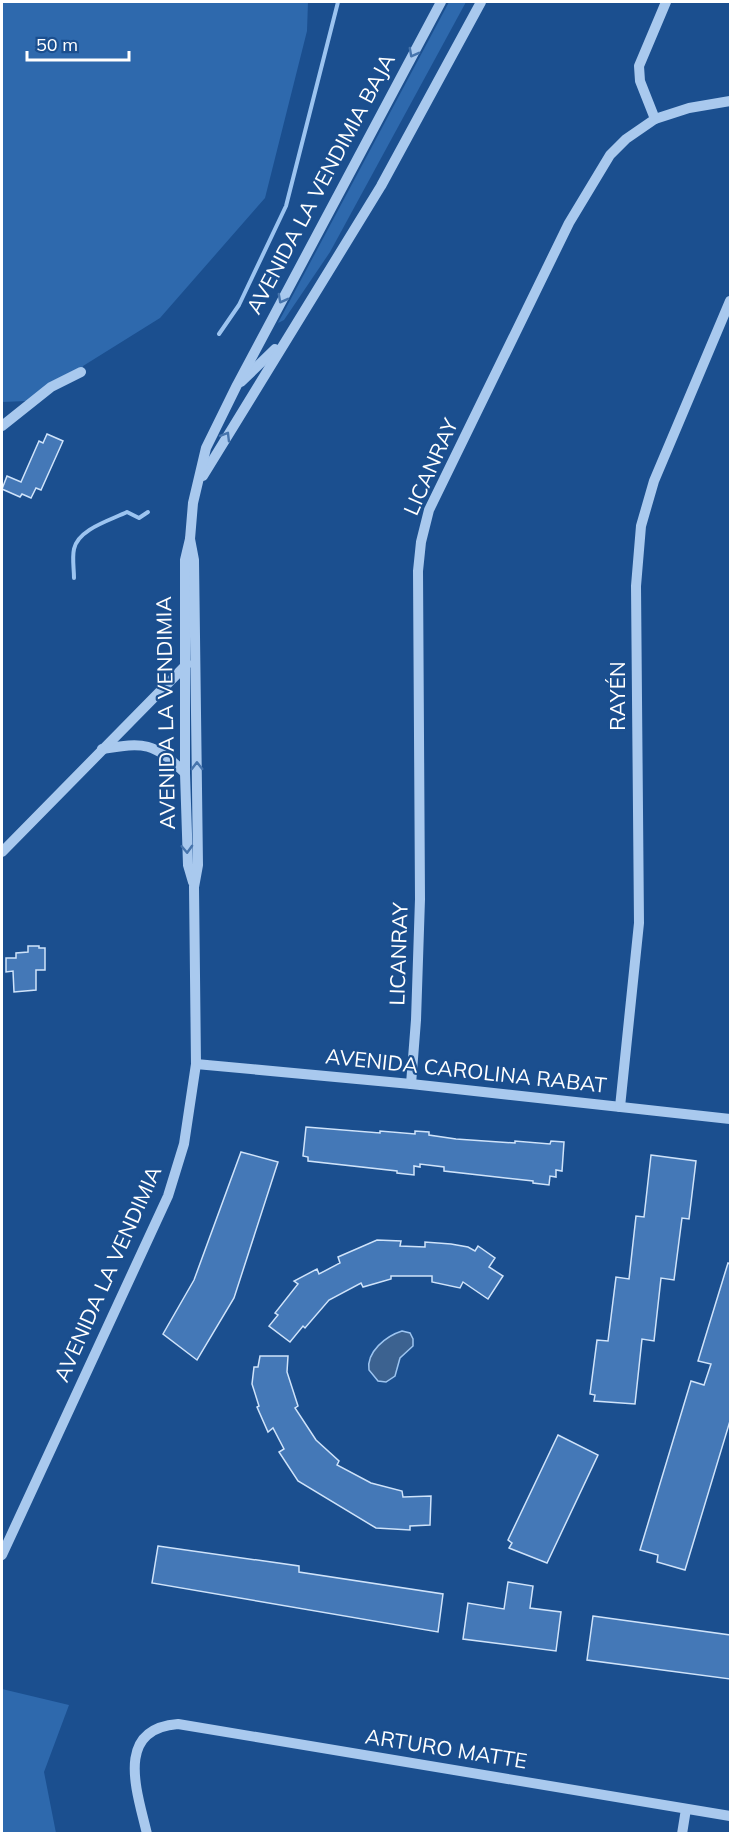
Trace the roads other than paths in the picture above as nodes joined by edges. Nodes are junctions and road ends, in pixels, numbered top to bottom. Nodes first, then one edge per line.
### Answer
1 (441, 2) edge
2 (481, 2) edge
3 (666, 2) edge
4 (730, 101) edge
5 (655, 119) junction
6 (730, 301) edge
7 (290, 334) junction
8 (81, 372) dead end
9 (237, 385) junction
10 (2, 426) edge
11 (197, 487) junction
12 (190, 539) junction
13 (195, 656) junction
14 (184, 667) junction
15 (102, 749) junction
16 (185, 773) junction
17 (3, 848) edge
18 (194, 887) junction
19 (196, 1064) junction
20 (411, 1084) junction
21 (620, 1107) junction
22 (730, 1119) edge
23 (2, 1555) edge
24 (686, 1809) junction
25 (730, 1816) edge
26 (147, 1833) edge
27 (682, 1833) edge

1 -> 9 street, AVENIDA LA VENDIMIA BAJA
2 - 7 street, AVENIDA LA VENDIMIA BAJA
3 - 5 street
4 - 5 street, LICANRAY
5 - 20 street, LICANRAY
6 - 21 street, RAYÉN
7 - 9 street, AVENIDA LA VENDIMIA BAJA
11 -> 7 street, AVENIDA LA VENDIMIA BAJA
8 - 10 street
9 - 11 street, AVENIDA LA VENDIMIA BAJA
11 - 12 street, AVENIDA LA VENDIMIA
12 - 13 street, AVENIDA LA VENDIMIA
12 - 14 street, AVENIDA LA VENDIMIA
13 - 14 street
18 -> 13 street, AVENIDA LA VENDIMIA
14 - 15 street
14 - 16 street, AVENIDA LA VENDIMIA
15 - 16 street
15 - 17 street
16 -> 18 street, AVENIDA LA VENDIMIA
18 - 19 street, AVENIDA LA VENDIMIA
19 - 20 street, AVENIDA CAROLINA RABAT
19 - 23 street, AVENIDA LA VENDIMIA
20 - 21 street, AVENIDA CAROLINA RABAT
21 - 22 street, AVENIDA CAROLINA RABAT
24 - 25 street, ARTURO MATTE
24 - 26 street, ARTURO MATTE
24 - 27 street

